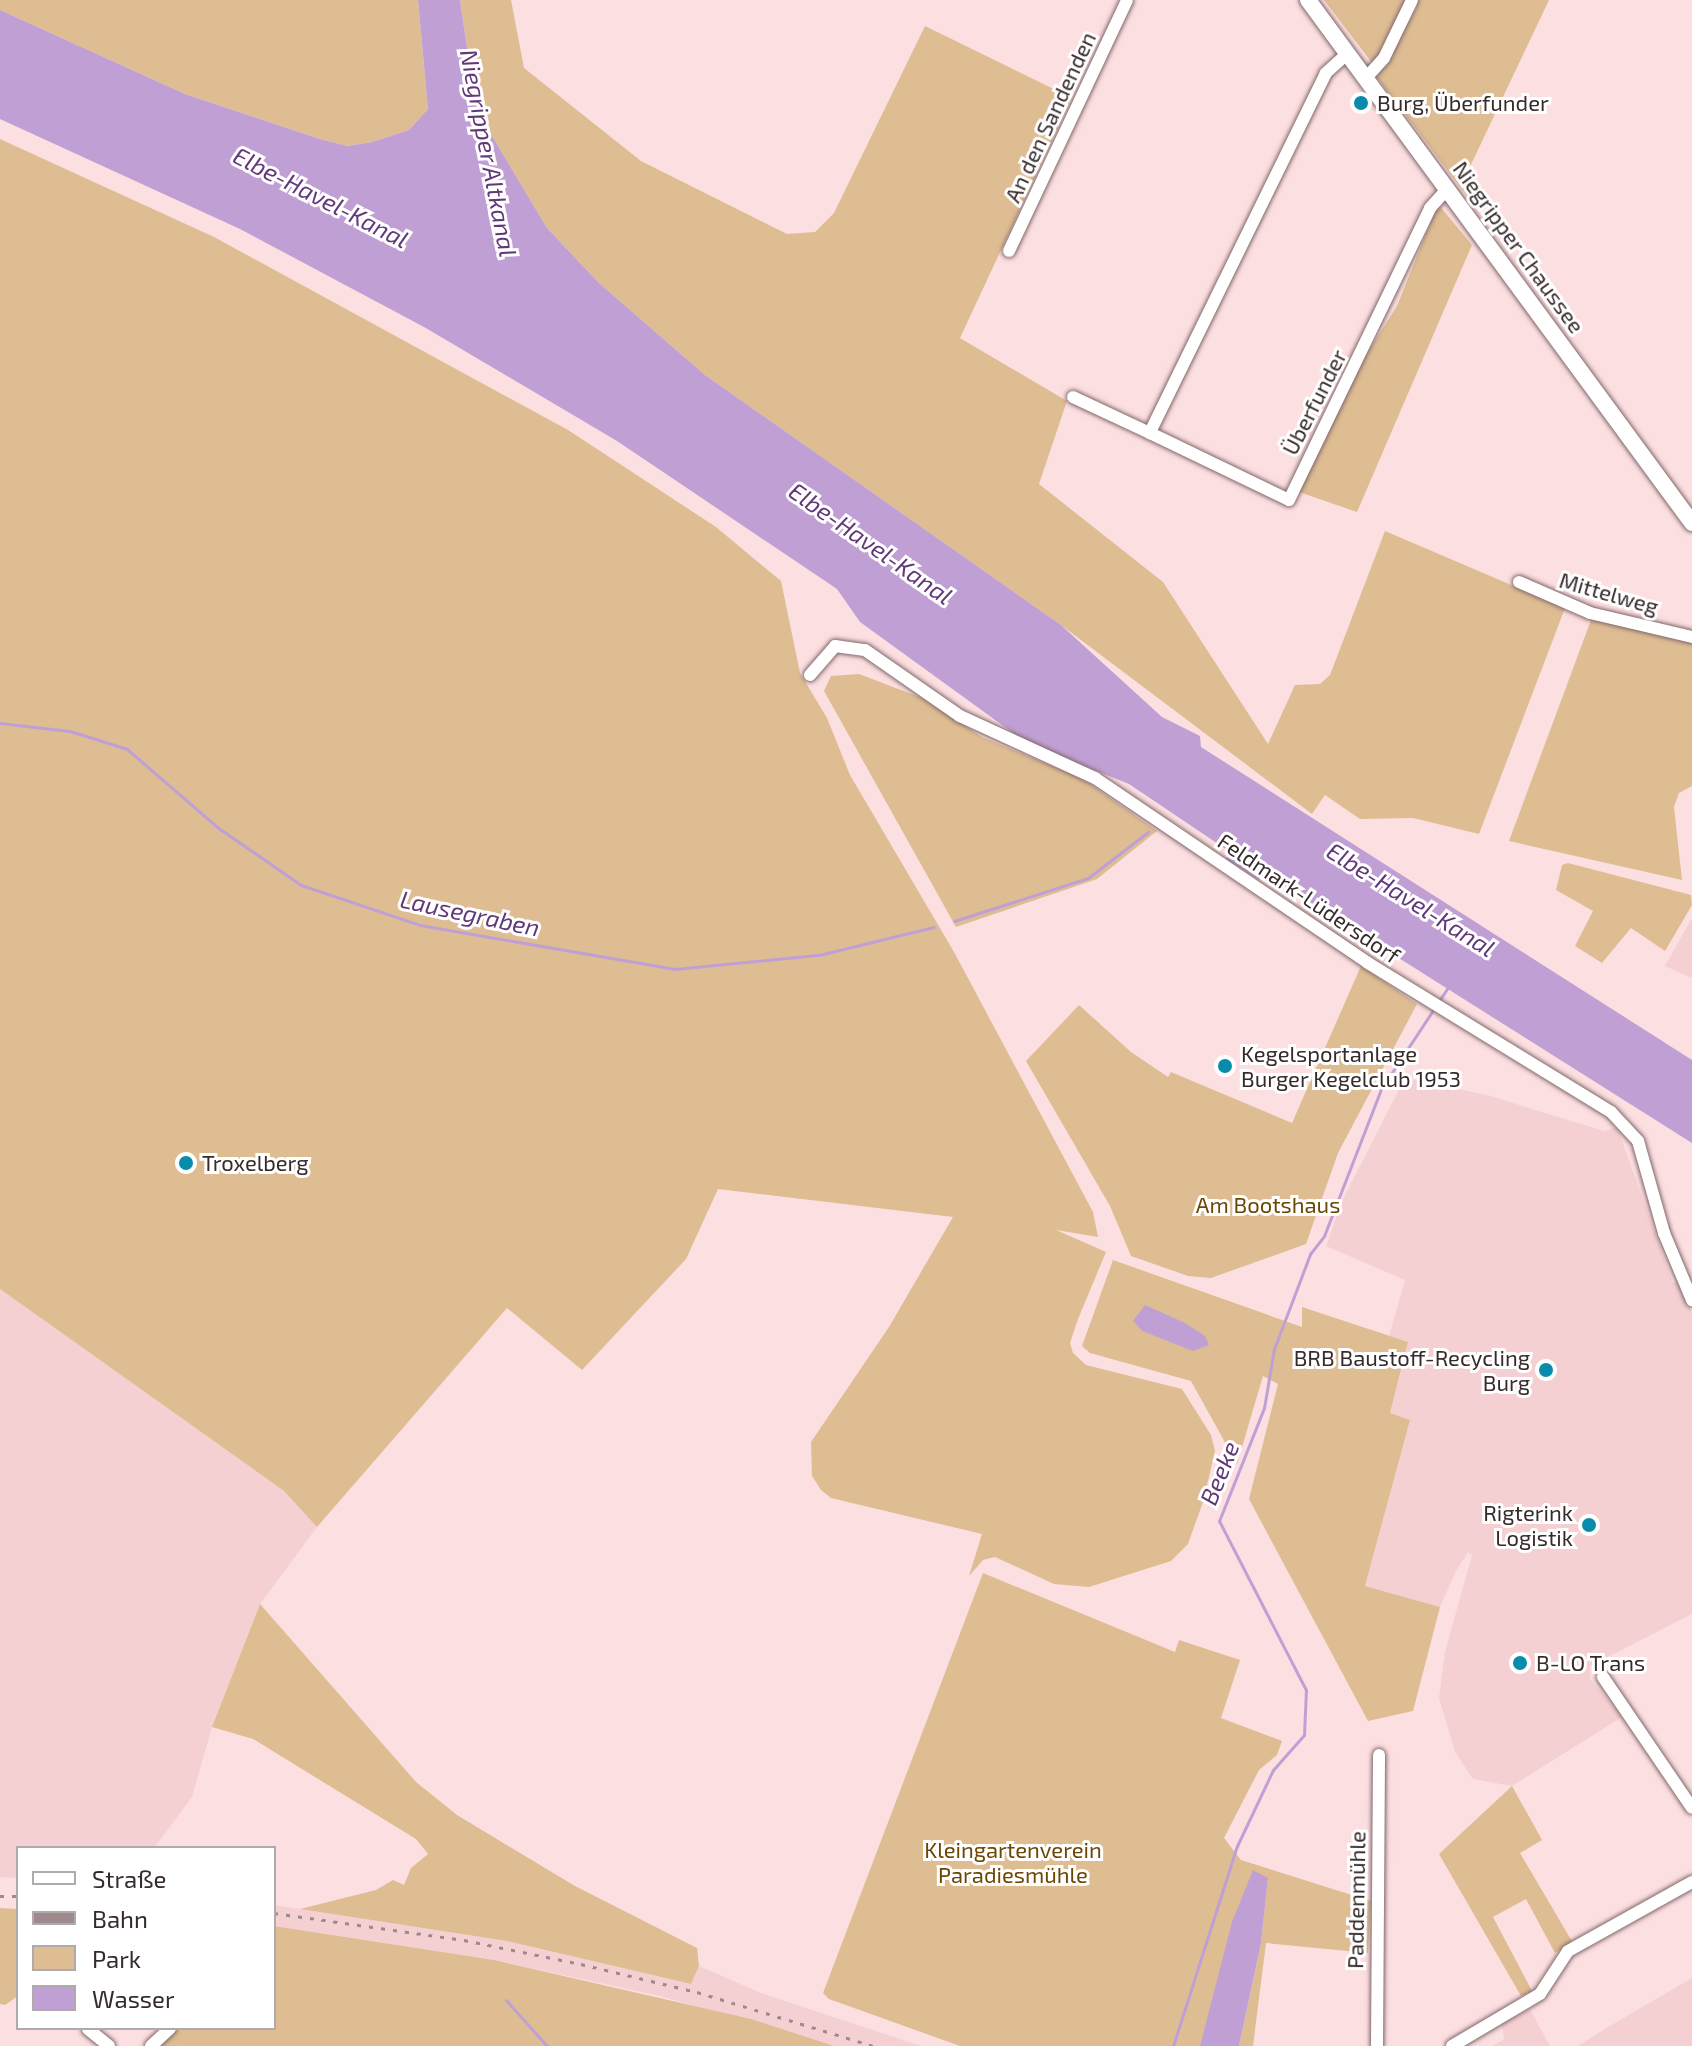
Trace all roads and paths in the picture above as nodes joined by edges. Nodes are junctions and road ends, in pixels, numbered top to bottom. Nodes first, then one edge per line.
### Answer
1 (1127, 0) edge
2 (1308, 0) edge
3 (1412, 0) edge
4 (1348, 53) junction
5 (1366, 78) junction
6 (1448, 188) junction
7 (1009, 251) dead end
8 (1073, 397) dead end
9 (1150, 433) junction
10 (1692, 523) edge
11 (1519, 582) dead end
12 (1692, 637) edge
13 (810, 675) dead end
14 (1692, 1300) edge
15 (1603, 1677) dead end
16 (1379, 1755) dead end
17 (1692, 1808) edge
18 (1692, 1882) edge
19 (89, 2030) edge
20 (168, 2030) edge
21 (109, 2046) edge
22 (151, 2046) edge
23 (1377, 2046) edge
24 (1452, 2046) edge

1 - 7 street, An den Sandenden
2 - 4 main road, Niegripper Chaussee
3 - 5 street
4 - 5 main road, Niegripper Chaussee
4 - 9 street
5 - 6 main road, Niegripper Chaussee
6 - 9 street, Überfunder
6 - 10 main road, Niegripper Chaussee
8 - 9 street, Überfunder
11 - 12 street, Mittelweg
13 - 14 street, Feldmark-Lüdersdorf
15 - 17 street
16 - 23 street, Paddenmühle
18 - 24 street
19 - 21 street
20 - 22 street

